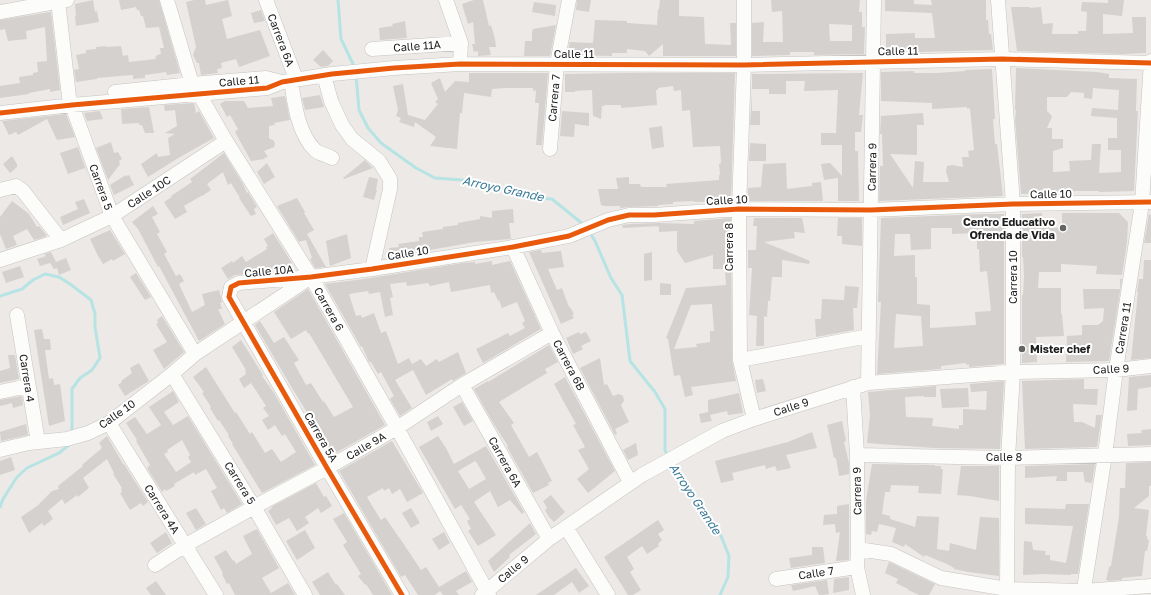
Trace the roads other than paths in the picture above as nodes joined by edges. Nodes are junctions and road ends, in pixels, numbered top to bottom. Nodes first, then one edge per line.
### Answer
1 (167, 0) edge
2 (266, 0) edge
3 (446, 0) edge
4 (569, 0) edge
5 (744, 0) edge
6 (874, 0) edge
7 (998, 0) edge
8 (63, 1) edge
9 (0, 12) edge
10 (461, 43) junction
11 (372, 49) dead end
12 (1002, 59) junction
13 (874, 62) junction
14 (1151, 62) edge
15 (460, 64) junction
16 (557, 64) junction
17 (744, 65) junction
18 (328, 74) junction
19 (290, 81) junction
20 (196, 89) junction
21 (71, 101) junction
22 (0, 104) edge
23 (0, 113) edge
24 (226, 141) junction
25 (550, 149) dead end
26 (332, 158) dead end
27 (0, 190) edge
28 (1147, 202) edge
29 (1013, 204) junction
30 (739, 209) junction
31 (871, 210) junction
32 (112, 216) junction
33 (60, 240) junction
34 (513, 247) junction
35 (0, 260) edge
36 (372, 269) junction
37 (311, 277) junction
38 (231, 287) joint
39 (17, 315) dead end
40 (243, 322) junction
41 (552, 333) junction
42 (869, 336) junction
43 (195, 354) junction
44 (740, 360) junction
45 (1151, 366) edge
46 (1116, 370) junction
47 (1013, 372) junction
48 (172, 374) junction
49 (868, 382) junction
50 (462, 385) junction
51 (28, 386) junction
52 (853, 387) junction
53 (0, 392) edge
54 (754, 420) junction
55 (109, 423) junction
56 (397, 428) junction
57 (38, 442) junction
58 (0, 450) edge
59 (1151, 454) edge
60 (857, 455) junction
61 (1104, 455) junction
62 (1008, 458) junction
63 (327, 468) junction
64 (636, 478) junction
65 (254, 507) junction
66 (566, 526) junction
67 (549, 539) junction
68 (184, 546) junction
69 (858, 549) junction
70 (155, 565) dead end
71 (857, 567) junction
72 (776, 579) dead end
73 (1151, 586) edge
74 (1007, 589) junction
75 (992, 591) edge
76 (1083, 593) edge
77 (486, 594) edge
78 (216, 595) edge
79 (305, 595) edge
80 (402, 595) edge
81 (608, 595) edge
82 (863, 595) edge

1 - 20 street, Carrera 6
2 - 19 street, Carrera 6A
3 - 10 street
4 - 16 street, Carrera 7
5 - 17 street, Carrera 8
6 - 13 street, Carrera 9
7 - 12 street, Carrera 10
8 - 9 street
8 - 21 street, Carrera 5
10 - 11 street, Calle 11A
10 - 15 street
12 - 13 street, Calle 11
12 - 14 street, Calle 11
12 - 29 street, Carrera 10
13 - 17 street, Calle 11
13 - 31 street, Carrera 9
14 - 28 street, Carrera 11
15 - 16 street, Calle 11
15 - 18 street, Calle 11
16 - 17 street, Calle 11
16 - 25 street, Carrera 7
17 - 30 street, Carrera 8
18 - 19 street, Calle 11
18 - 36 street
19 - 20 street, Calle 11
19 - 26 street, Carrera 6A
20 - 21 street, Calle 11
20 - 24 street, Carrera 6
21 - 22 street, Calle 11
21 - 23 street, Calle 11
21 - 32 street, Carrera 5
24 - 32 street, Calle 10C
24 - 37 street, Carrera 6
27 - 33 street
28 - 29 street, Calle 10
28 - 46 street, Carrera 11
29 - 31 street, Calle 10
29 - 47 street, Carrera 10
30 - 31 street, Calle 10
30 - 34 street, Calle 10
30 - 44 street, Carrera 8
31 - 42 street, Carrera 9
32 - 33 street, Calle 10C
32 - 43 street, Carrera 5
33 - 35 street, Calle 10C
34 - 36 street, Calle 10
34 - 41 street, Carrera 6B
36 - 37 street, Calle 10
37 - 38 street, Calle 10A
37 - 40 street, Calle 10
37 - 56 street, Carrera 6
38 - 40 street, Carrera 5A
39 - 51 street, Carrera 4
40 - 43 street, Calle 10
40 - 63 street, Carrera 5A
41 - 50 street, Calle 9A
41 - 64 street, Carrera 6B
42 - 44 street
42 - 49 street, Carrera 9
43 - 48 street, Calle 10
44 - 54 street, Carrera 8
45 - 46 street, Calle 9
46 - 47 street, Calle 9
46 - 61 street, Carrera 11
47 - 49 street, Calle 9
47 - 62 street, Carrera 10
48 - 55 street, Calle 10
48 - 65 street, Carrera 5
49 - 52 street, Calle 9
50 - 56 street, Calle 9A
50 - 67 street, Carrera 6A
51 - 53 street
51 - 57 street, Carrera 4
52 - 54 street, Calle 9
52 - 60 street, Carrera 9
54 - 64 street, Calle 9
55 - 57 street, Calle 10
55 - 68 street, Carrera 4A
56 - 63 street, Calle 9A
56 - 77 street, Carrera 6
57 - 58 street, Calle 10
59 - 61 street, Calle 8
60 - 62 street, Calle 8
60 - 69 street, Carrera 9
61 - 62 street, Calle 8
61 - 76 street, Carrera 11
62 - 74 street, Carrera 10
63 - 65 street, Calle 9A
63 - 80 street, Carrera 5A
64 - 66 street, Calle 9
65 - 68 street, Calle 9A
65 - 79 street, Carrera 5
66 - 67 street, Calle 9
66 - 81 street
67 - 77 street, Calle 9
68 - 70 street, Calle 9A
68 - 78 street, Carrera 4A
69 - 71 street, Carrera 9
69 - 75 street
71 - 72 street, Calle 7
71 - 82 street, Carrera 9
73 - 76 street
74 - 75 street
74 - 76 street

